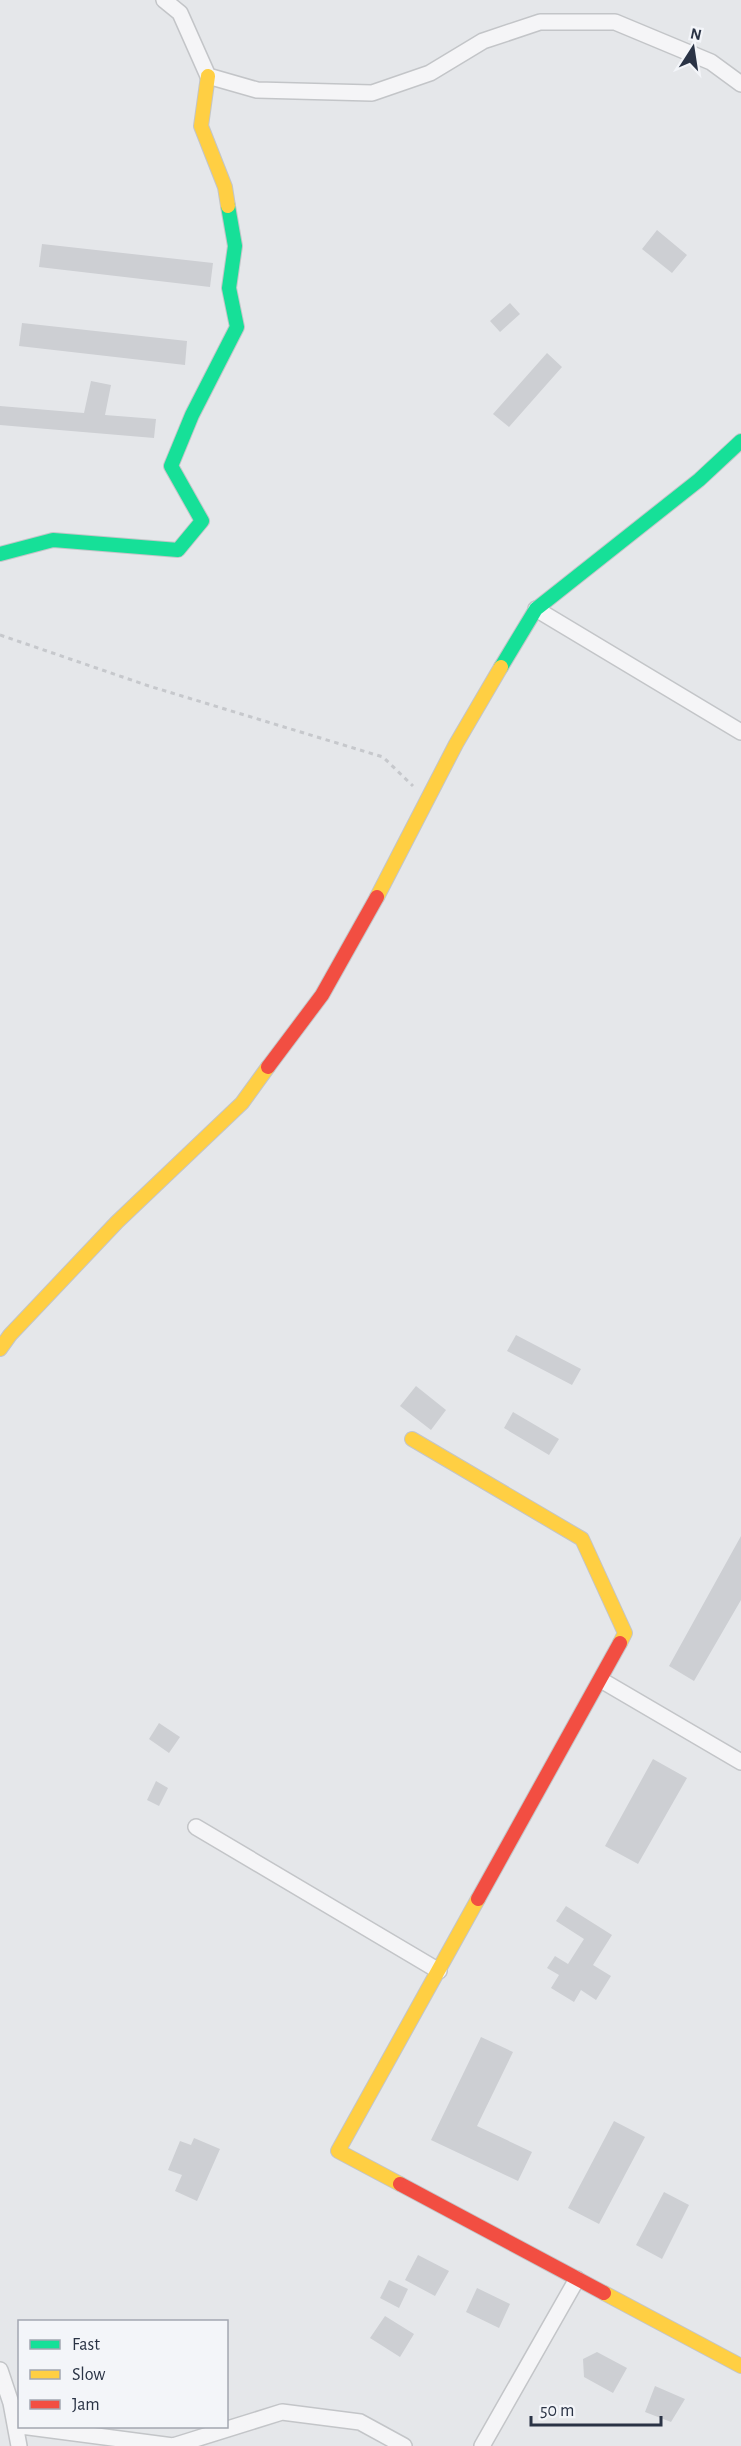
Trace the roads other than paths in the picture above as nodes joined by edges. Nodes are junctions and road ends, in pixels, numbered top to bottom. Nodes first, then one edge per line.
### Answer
1 (164, 0) edge
2 (208, 76) junction
3 (741, 84) edge
4 (741, 441) edge
5 (0, 554) edge
6 (536, 609) junction
7 (741, 732) edge
8 (5, 1332) edge
9 (0, 1349) edge
10 (412, 1439) dead end
11 (600, 1680) junction
12 (741, 1762) edge
13 (196, 1827) dead end
14 (439, 1971) junction
15 (578, 2279) junction
16 (741, 2366) edge
17 (0, 2370) edge
18 (18, 2423) edge
19 (19, 2428) edge
20 (34, 2428) edge
21 (18, 2446) edge
22 (173, 2446) edge
23 (404, 2446) edge
24 (482, 2446) edge

1 - 2 street
2 - 3 street
2 - 5 street
4 - 6 street
6 - 7 street
6 - 8 street
8 - 9 street
10 - 11 street
11 - 12 street
11 - 14 street
13 - 14 street
14 - 15 street
15 - 16 street
15 - 24 street
17 - 18 street
19 - 21 street
20 - 22 street
22 - 23 street

